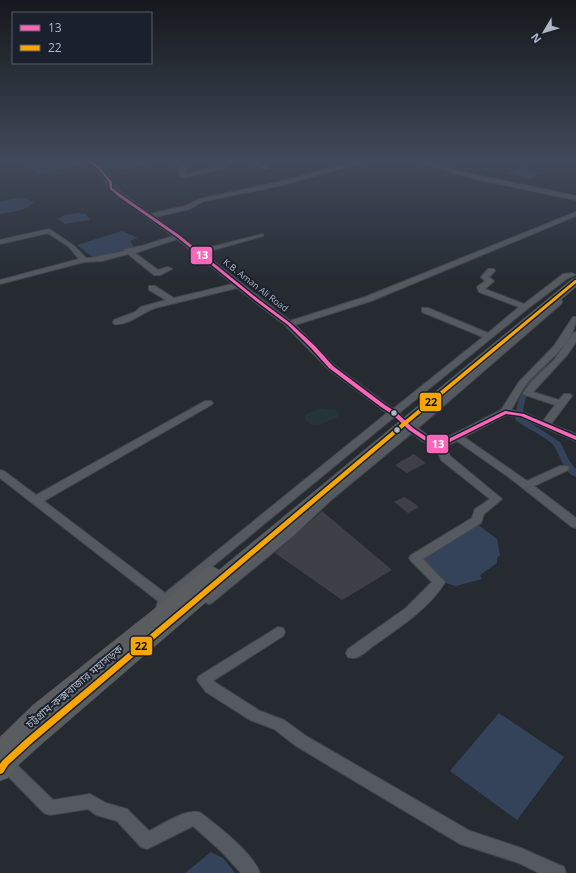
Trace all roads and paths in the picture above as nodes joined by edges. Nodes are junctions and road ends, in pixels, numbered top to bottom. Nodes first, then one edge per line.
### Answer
1 (127, 201) edge
2 (201, 201) edge
3 (576, 214) edge
4 (149, 216) junction
5 (178, 236) junction
6 (261, 236) dead end
7 (0, 242) edge
8 (128, 251) junction
9 (199, 252) junction
10 (84, 260) junction
11 (168, 269) dead end
12 (491, 271) dead end
13 (575, 275) edge
14 (0, 282) edge
15 (238, 285) junction
16 (152, 288) dead end
17 (557, 297) junction
18 (173, 300) junction
19 (526, 307) junction
20 (424, 310) dead end
21 (576, 319) edge
22 (116, 322) dead end
23 (289, 324) junction
24 (576, 335) edge
25 (489, 336) junction
26 (208, 403) dead end
27 (513, 413) junction
28 (395, 414) junction
29 (545, 425) junction
30 (409, 427) junction
31 (458, 437) junction
32 (576, 438) edge
33 (440, 445) junction
34 (564, 468) dead end
35 (0, 473) edge
36 (526, 486) junction
37 (35, 500) junction
38 (576, 524) edge
39 (162, 608) junction
40 (278, 632) dead end
41 (126, 650) junction
42 (353, 653) dead end
43 (2, 762) edge
44 (252, 873) edge
45 (558, 873) edge

1 - 4 street, K.B. Aman Ali Road
2 - 4 street
3 - 23 street
4 - 5 street, K.B. Aman Ali Road
5 - 8 street
5 - 9 street, K.B. Aman Ali Road
6 - 9 street
7 - 10 street
8 - 10 street
8 - 11 street
9 - 15 street, K.B. Aman Ali Road
10 - 14 street
12 - 19 street
13 - 17 highway, চট্টগ্রাম-কক্সবাজার মহাসড়ক
13 - 19 street
13 - 39 highway, চট্টগ্রাম-কক্সবাজার মহাসড়ক
15 - 18 street
15 - 23 street, K.B. Aman Ali Road
16 - 18 street
17 - 30 street
17 - 41 highway, চট্টগ্রাম-কক্সবাজার মহাসড়ক
18 - 22 street
19 - 25 street
20 - 25 street
21 - 27 street
23 - 28 street, K.B. Aman Ali Road
24 - 29 street
25 - 28 street
26 - 37 street
27 - 29 street
27 - 31 street
28 - 39 street
29 - 32 street
30 - 33 street
30 - 41 street
31 - 33 street
31 - 36 street
33 - 42 street
34 - 36 street
35 - 37 street
36 - 38 street
37 - 39 street
39 - 41 highway, চট্টগ্রাম-কক্সবাজার মহাসড়ক
40 - 45 street
41 - 43 highway, চট্টগ্রাম-কক্সবাজার মহাসড়ক
43 - 44 street

